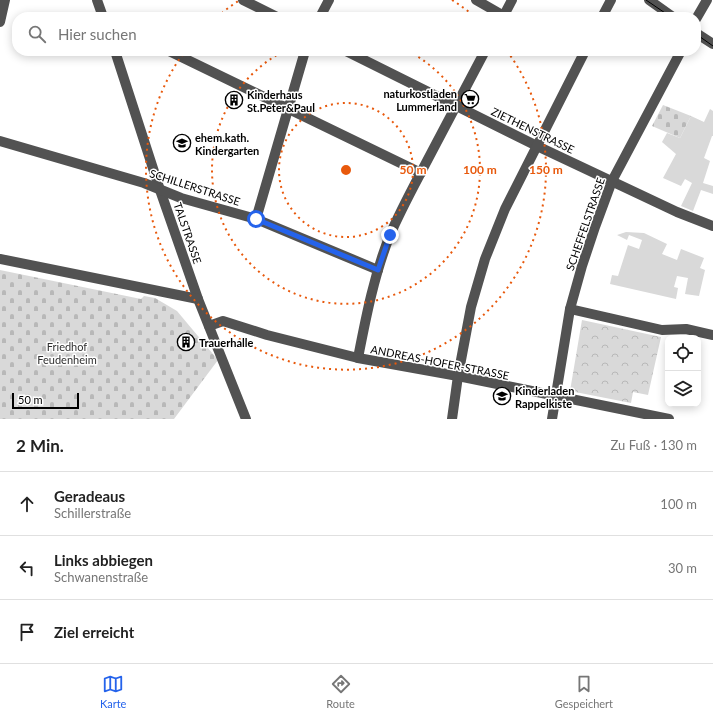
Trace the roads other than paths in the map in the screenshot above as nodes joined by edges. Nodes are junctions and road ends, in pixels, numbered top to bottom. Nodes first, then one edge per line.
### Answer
1 (5, 0) edge
2 (97, 0) edge
3 (243, 0) edge
4 (329, 0) edge
5 (476, 0) edge
6 (512, 0) edge
7 (611, 0) edge
8 (649, 0) edge
9 (707, 0) edge
10 (101, 12) edge
11 (267, 12) edge
12 (323, 12) edge
13 (497, 12) edge
14 (506, 12) edge
15 (605, 12) edge
16 (666, 12) edge
17 (700, 12) edge
18 (0, 22) edge
19 (701, 36) edge
20 (713, 44) edge
21 (117, 56) edge
22 (179, 56) edge
23 (304, 56) edge
24 (356, 56) edge
25 (482, 56) edge
26 (582, 56) edge
27 (678, 56) edge
28 (456, 106) junction
29 (288, 109) junction
30 (0, 141) edge
31 (536, 146) junction
32 (421, 173) junction
33 (612, 181) junction
34 (160, 190) junction
35 (256, 219) junction
36 (713, 226) edge
37 (0, 259) edge
38 (378, 270) junction
39 (198, 299) junction
40 (570, 309) junction
41 (209, 326) junction
42 (713, 335) edge
43 (358, 358) junction
44 (458, 376) junction
45 (556, 396) junction
46 (662, 418) edge
47 (246, 419) edge
48 (452, 419) edge
49 (552, 419) edge

1 - 18 street
2 - 10 street
3 - 11 street
4 - 12 street
5 - 13 street
6 - 14 street
7 - 15 street
8 - 16 street
9 - 17 street
19 - 20 street
21 - 34 street, TALSTRASSE
22 - 29 street
23 - 29 street
24 - 28 street, ZIETHENSTRASSE
25 - 28 street
26 - 31 street
27 - 33 street, SCHEFFELSTRASSE
28 - 31 street, ZIETHENSTRASSE
28 - 32 street
29 - 32 street
29 - 35 street
30 - 34 street, SCHILLERSTRASSE
31 - 33 street, ZIETHENSTRASSE
31 - 44 street
32 - 38 street
33 - 36 street, ZIETHENSTRASSE
33 - 40 street, SCHEFFELSTRASSE
34 - 35 street, SCHILLERSTRASSE
34 - 39 street, TALSTRASSE
35 - 38 street, SCHILLERSTRASSE
37 - 39 street
38 - 43 street
39 - 41 street, TALSTRASSE
40 - 42 street
40 - 45 street, SCHEFFELSTRASSE
41 - 43 street, ANDREAS-HOFER-STRASSE
41 - 47 street, TALSTRASSE
43 - 44 street, ANDREAS-HOFER-STRASSE
44 - 45 street, ANDREAS-HOFER-STRASSE
44 - 48 street
45 - 46 street, ANDREAS-HOFER-STRASSE
45 - 49 street, SCHEFFELSTRASSE

